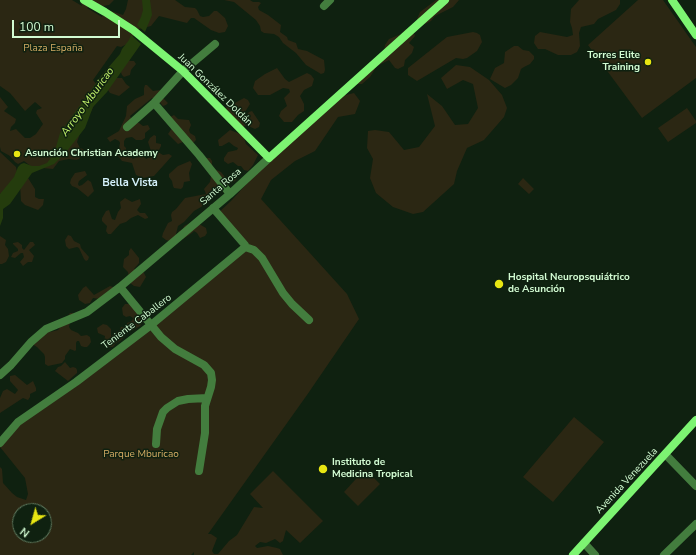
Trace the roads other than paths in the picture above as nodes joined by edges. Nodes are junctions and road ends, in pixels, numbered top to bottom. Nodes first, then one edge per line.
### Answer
1 (84, 0) edge
2 (672, 0) edge
3 (439, 2) edge
4 (696, 35) edge
5 (216, 44) dead end
6 (183, 71) junction
7 (154, 103) junction
8 (127, 127) dead end
9 (269, 158) junction
10 (230, 194) junction
11 (213, 208) junction
12 (245, 246) junction
13 (120, 288) junction
14 (309, 320) dead end
15 (151, 325) junction
16 (0, 375) edge
17 (207, 398) junction
18 (696, 420) edge
19 (0, 443) edge
20 (156, 444) dead end
21 (665, 454) junction
22 (199, 471) dead end
23 (696, 486) edge
24 (696, 524) edge
25 (584, 543) junction
26 (573, 555) edge
27 (595, 555) edge
28 (664, 555) edge

1 - 6 street, Juan González Doldán
2 - 4 street
3 - 9 street, Santa Rosa
5 - 6 street
6 - 7 street
6 - 9 street, Juan González Doldán
7 - 8 street
7 - 10 street
9 - 10 street, Santa Rosa
10 - 11 street, Santa Rosa
11 - 12 street
11 - 13 street, Santa Rosa
12 - 14 street
12 - 15 street, Teniente Caballero
13 - 15 street
13 - 16 street, Santa Rosa
15 - 17 street
15 - 19 street, Teniente Caballero
17 - 20 street
17 - 22 street
18 - 21 street, Avenida Venezuela
21 - 23 street
21 - 25 street, Avenida Venezuela
24 - 28 street
25 - 26 street, Avenida Venezuela
25 - 27 street

